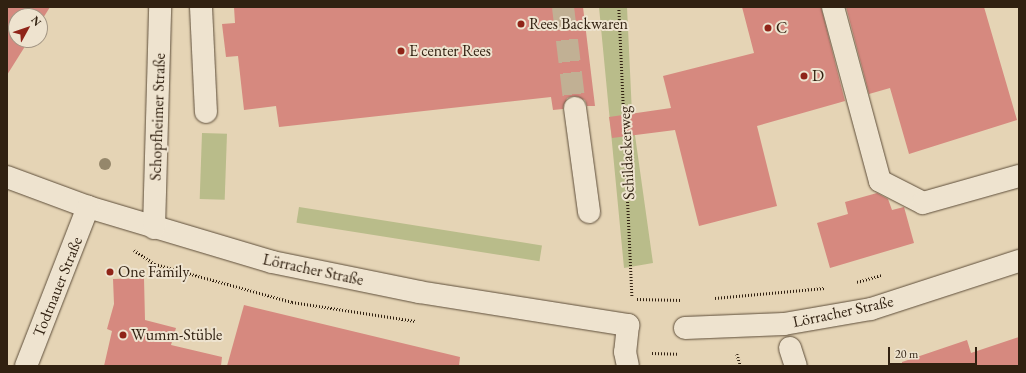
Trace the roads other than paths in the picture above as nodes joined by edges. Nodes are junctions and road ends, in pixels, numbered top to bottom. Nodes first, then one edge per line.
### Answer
1 (160, 7) edge
2 (201, 7) edge
3 (833, 7) edge
4 (575, 108) tunnel mouth
5 (206, 112) dead end
6 (1019, 176) edge
7 (7, 177) edge
8 (88, 208) junction
9 (589, 212) dead end
10 (154, 228) junction
11 (1019, 261) edge
12 (685, 328) dead end
13 (626, 359) edge
14 (26, 366) edge

1 - 10 street, Schopfheimer Straße
2 - 5 street
3 - 6 street
4 - 9 street
7 - 8 street, Lörracher Straße
8 - 10 street, Lörracher Straße
8 - 14 street, Todtnauer Straße
10 - 13 street, Lörracher Straße
11 - 12 street, Lörracher Straße

